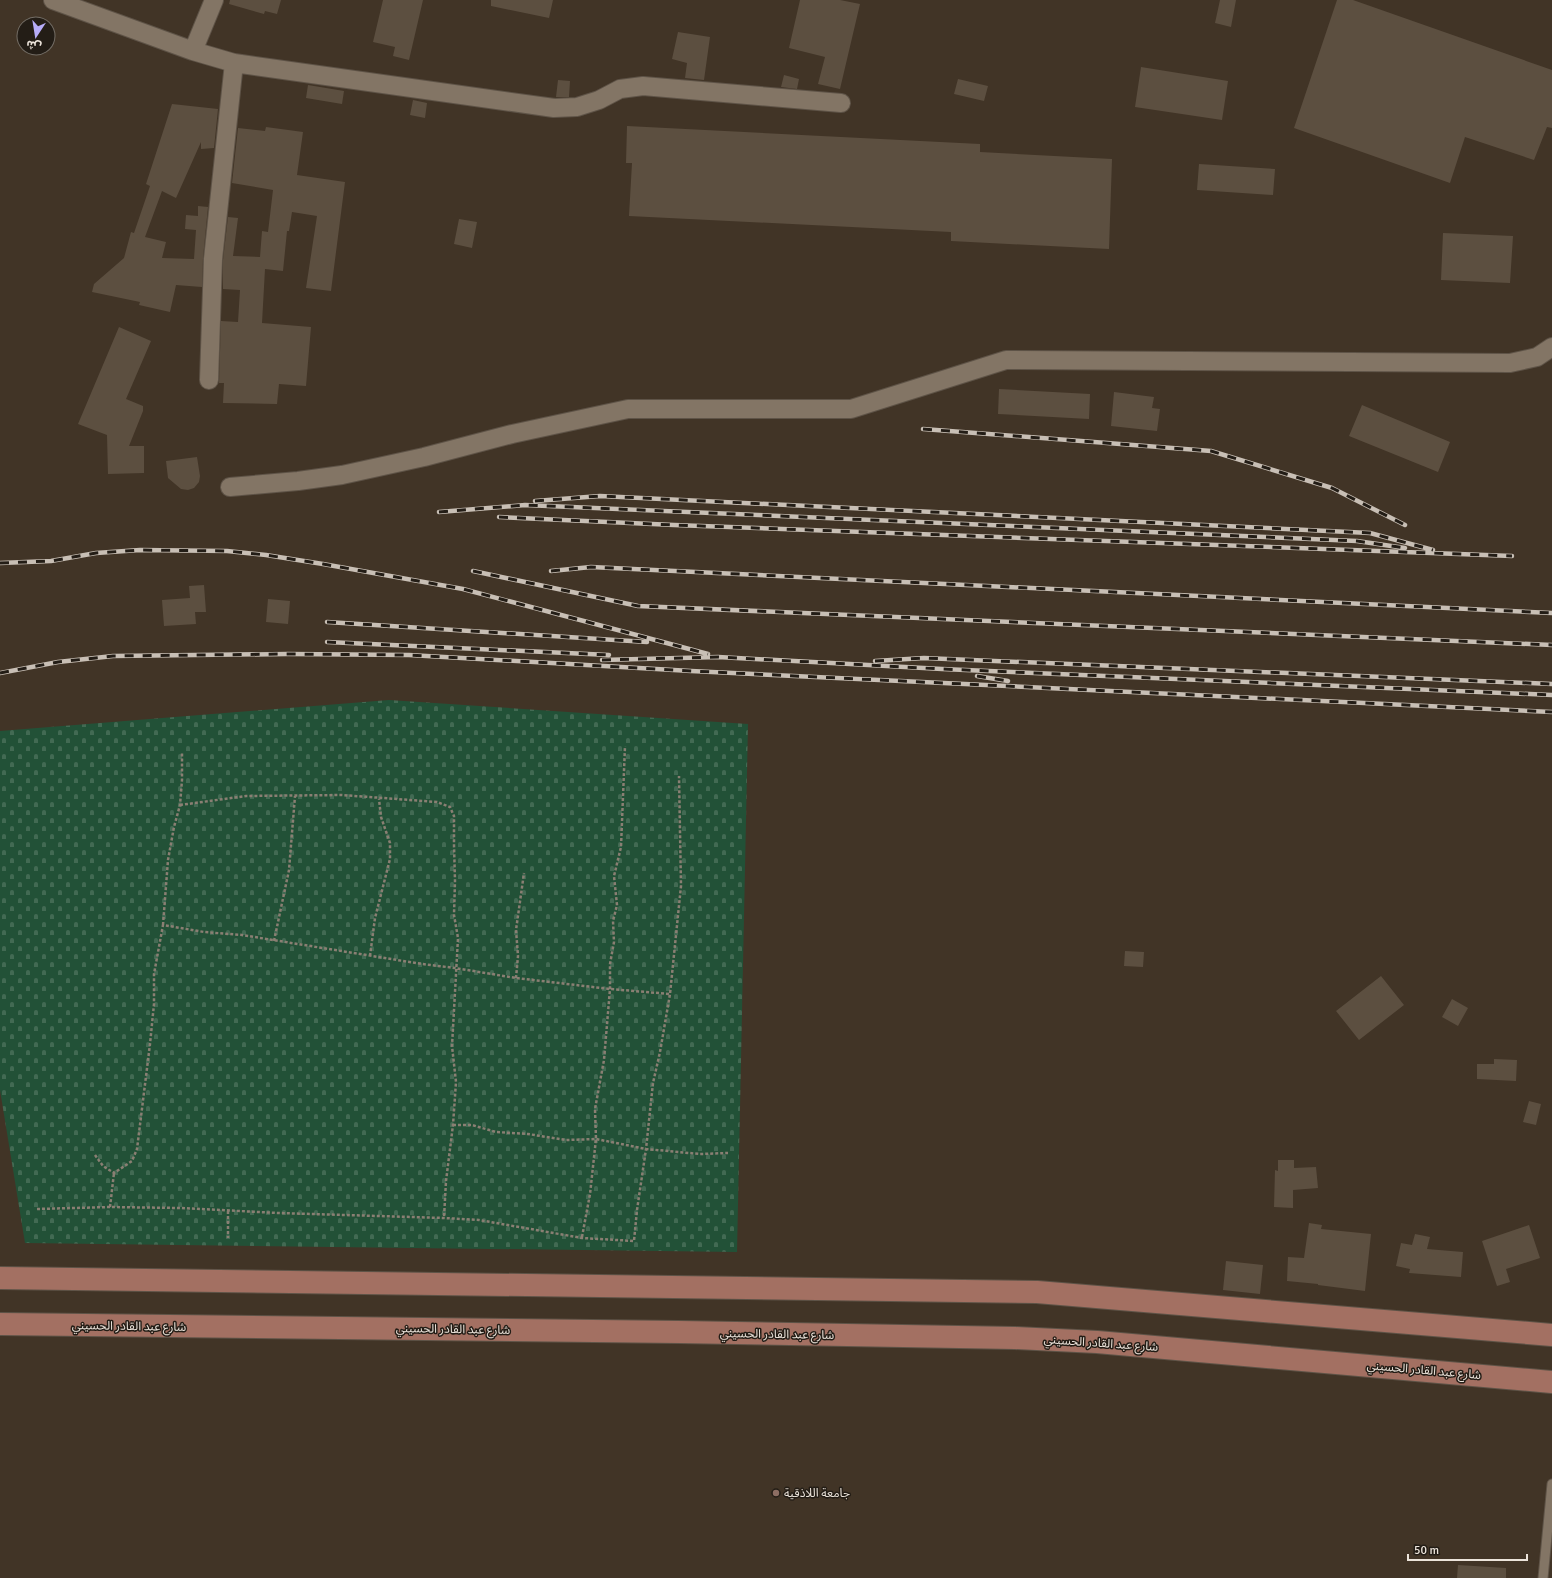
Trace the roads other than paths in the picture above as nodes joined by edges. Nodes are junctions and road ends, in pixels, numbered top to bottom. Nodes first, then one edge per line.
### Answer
1 (53, 0) edge
2 (214, 0) edge
3 (193, 51) junction
4 (234, 63) junction
5 (841, 103) dead end
6 (1552, 347) edge
7 (209, 380) dead end
8 (230, 487) dead end
9 (0, 1278) edge
10 (0, 1324) edge
11 (1552, 1335) edge
12 (1552, 1382) edge
13 (1552, 1484) edge
14 (1543, 1578) edge

1 - 3 street
2 - 3 street
3 - 4 street
4 - 5 street
4 - 7 street
6 - 8 street
9 - 11 main road
10 - 12 main road, شارع عبد القادر الحسيني
13 - 14 lane

